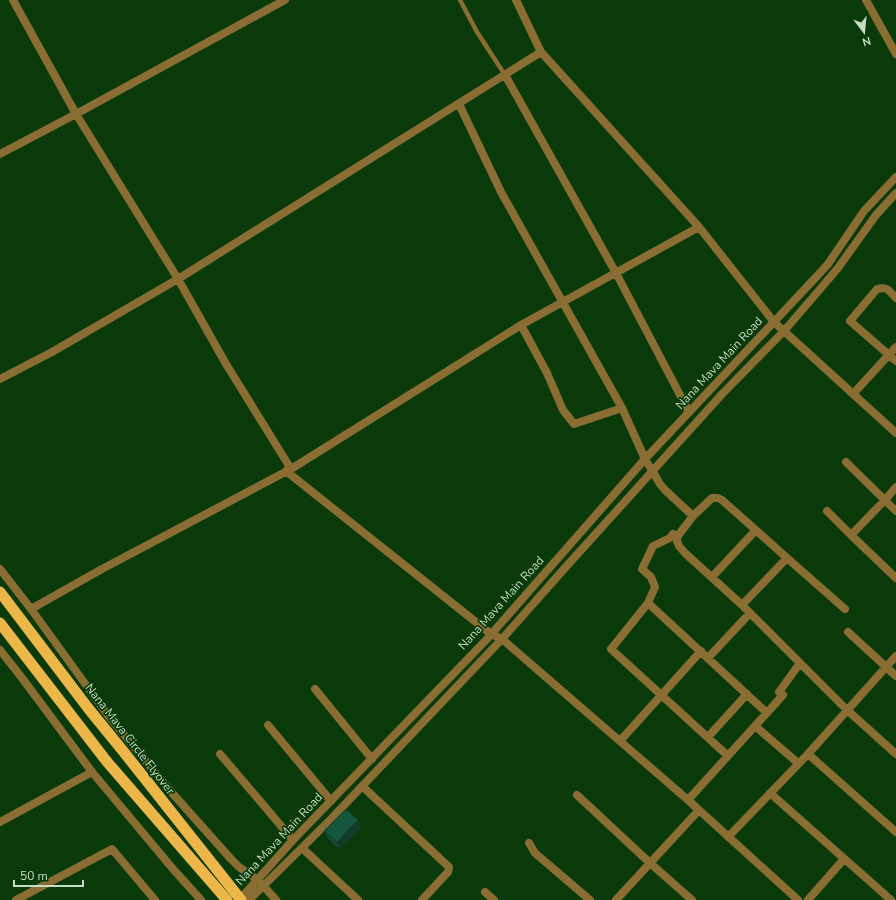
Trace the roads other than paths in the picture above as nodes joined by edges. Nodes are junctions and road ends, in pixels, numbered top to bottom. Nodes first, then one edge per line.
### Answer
1 (13, 0) edge
2 (285, 0) edge
3 (460, 0) edge
4 (516, 0) edge
5 (866, 0) edge
6 (895, 50) edge
7 (541, 52) junction
8 (505, 75) junction
9 (458, 104) junction
10 (76, 114) junction
11 (0, 154) edge
12 (896, 177) edge
13 (896, 193) edge
14 (699, 227) junction
15 (616, 273) junction
16 (178, 279) junction
17 (896, 298) edge
18 (563, 302) junction
19 (774, 322) junction
20 (521, 325) junction
21 (784, 331) junction
22 (896, 347) edge
23 (889, 355) junction
24 (896, 361) edge
25 (0, 379) edge
26 (854, 394) junction
27 (622, 408) junction
28 (689, 412) junction
29 (896, 433) edge
30 (646, 459) junction
31 (846, 462) dead end
32 (289, 470) junction
33 (653, 472) junction
34 (896, 487) edge
35 (885, 500) junction
36 (827, 511) dead end
37 (896, 511) edge
38 (693, 516) junction
39 (755, 531) junction
40 (673, 534) dead end
41 (851, 535) junction
42 (786, 558) junction
43 (0, 570) edge
44 (712, 578) junction
45 (896, 578) edge
46 (0, 592) edge
47 (648, 603) junction
48 (742, 605) junction
49 (31, 609) junction
50 (845, 609) dead end
51 (750, 613) junction
52 (0, 623) edge
53 (848, 632) dead end
54 (491, 634) junction
55 (502, 640) junction
56 (0, 650) edge
57 (701, 651) junction
58 (896, 656) edge
59 (708, 658) junction
60 (800, 663) junction
61 (886, 667) junction
62 (896, 676) edge
63 (315, 690) dead end
64 (747, 694) junction
65 (662, 695) junction
66 (846, 710) junction
67 (767, 713) junction
68 (268, 725) dead end
69 (755, 726) junction
70 (708, 737) junction
71 (620, 741) junction
72 (220, 754) dead end
73 (808, 754) junction
74 (896, 754) edge
75 (728, 756) junction
76 (372, 759) junction
77 (798, 763) junction
78 (92, 772) junction
79 (362, 786) junction
80 (770, 793) junction
81 (577, 795) dead end
82 (688, 800) junction
83 (331, 801) junction
84 (699, 810) junction
85 (0, 822) edge
86 (896, 832) edge
87 (728, 836) junction
88 (293, 840) junction
89 (529, 843) dead end
90 (302, 848) junction
91 (844, 859) junction
92 (650, 863) junction
93 (261, 883) junction
94 (485, 892) dead end
95 (244, 899) edge
96 (16, 900) edge
97 (155, 900) edge
98 (201, 900) edge
99 (227, 900) edge
100 (231, 900) edge
101 (276, 900) edge
102 (358, 900) edge
103 (422, 900) edge
104 (494, 900) edge
105 (590, 900) edge
106 (616, 900) edge
107 (692, 900) edge
108 (798, 900) edge
109 (808, 900) edge
110 (891, 900) edge

1 - 10 street
2 - 10 street
3 - 8 lane
4 - 7 street
5 - 6 street
7 - 8 street
7 - 14 street
8 - 9 street
8 - 15 street
9 - 16 street
9 - 18 street
10 - 11 street
10 - 16 street
12 - 19 street, Nana Mava Main Road
13 - 21 street, Nana Mava Main Road
14 - 15 street
14 - 19 street
15 - 18 street
15 - 28 street
16 - 25 street
16 - 32 street
17 - 23 street
18 - 20 street
18 - 27 street
19 - 21 street
19 - 28 street, Nana Mava Main Road
20 - 27 street
20 - 32 street
21 - 26 street
21 - 33 street, Nana Mava Main Road
22 - 23 street
23 - 24 street
23 - 26 street
26 - 29 street
27 - 30 street
28 - 30 street, Nana Mava Main Road
30 - 33 street
30 - 54 street, Nana Mava Main Road
31 - 35 street
32 - 49 street
32 - 54 street
33 - 38 street
33 - 55 street, Nana Mava Main Road
34 - 35 street
35 - 37 street
35 - 41 street
36 - 41 street
38 - 39 street
38 - 44 street
39 - 42 street
39 - 44 street
40 - 47 street
41 - 45 street
42 - 48 street
42 - 50 street
43 - 49 street
44 - 48 street
46 - 95 highway, Nana Mava Circle Flyover, bridge
47 - 57 street
47 - 65 street
48 - 51 street
49 - 93 street
51 - 59 street
51 - 60 street
52 - 99 highway
53 - 61 street
54 - 55 street
54 - 76 street, Nana Mava Main Road
55 - 71 street
55 - 79 street, Nana Mava Main Road
56 - 78 street
57 - 59 street
57 - 65 street
58 - 61 street
59 - 64 street
60 - 66 street
60 - 67 street
61 - 62 street
61 - 66 street
63 - 76 street
64 - 67 street
64 - 70 street
65 - 70 street
65 - 71 street
66 - 73 street
66 - 74 street
67 - 69 street
68 - 83 street
69 - 75 street
69 - 77 street
70 - 75 street
71 - 82 street
72 - 88 street
73 - 77 street
73 - 86 street
75 - 82 street
76 - 83 street, Nana Mava Main Road
77 - 80 street
78 - 85 street
78 - 98 street
79 - 90 street, Nana Mava Main Road
79 - 103 street
80 - 87 street
80 - 91 street
81 - 92 street
82 - 84 street
83 - 88 street, Nana Mava Main Road
84 - 87 street
84 - 92 street
87 - 108 street
88 - 93 street, Nana Mava Main Road
89 - 105 street
90 - 93 street, Nana Mava Main Road
90 - 102 street
91 - 109 street
91 - 110 street
92 - 106 street
92 - 107 street
93 - 95 street, Nana Mava Main Road
93 - 101 street
94 - 104 street
95 - 100 street
96 - 97 street

